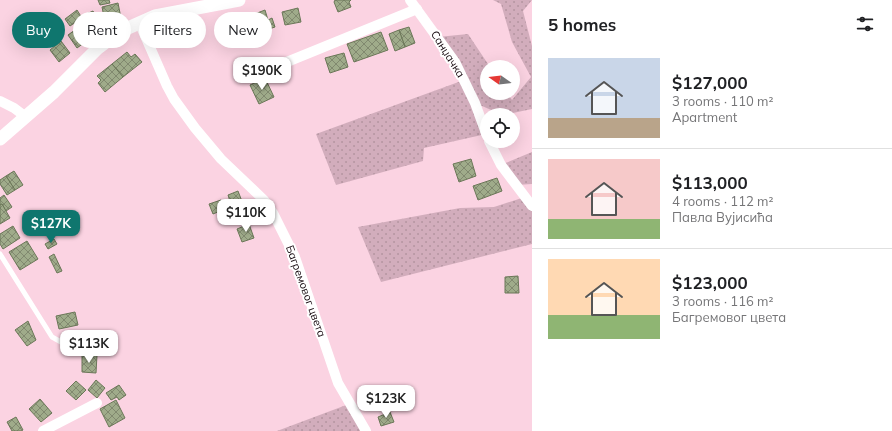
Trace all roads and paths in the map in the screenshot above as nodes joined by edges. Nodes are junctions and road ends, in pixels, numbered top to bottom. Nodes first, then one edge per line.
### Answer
1 (239, 0) edge
2 (410, 0) edge
3 (417, 10) junction
4 (176, 12) edge
5 (139, 22) edge
6 (150, 48) edge
7 (277, 66) dead end
8 (0, 101) edge
9 (26, 117) junction
10 (480, 117) edge
11 (0, 139) edge
12 (492, 148) edge
13 (532, 206) edge
14 (0, 254) edge
15 (109, 343) dead end
16 (97, 403) dead end
17 (43, 431) edge
18 (366, 431) edge

1 - 4 street
2 - 3 street, Санџачка
3 - 7 street
3 - 10 street, Санџачка
5 - 9 street
6 - 18 street, Багремовог цвета
8 - 9 street
9 - 11 street
12 - 13 street
14 - 15 lane
16 - 17 street

